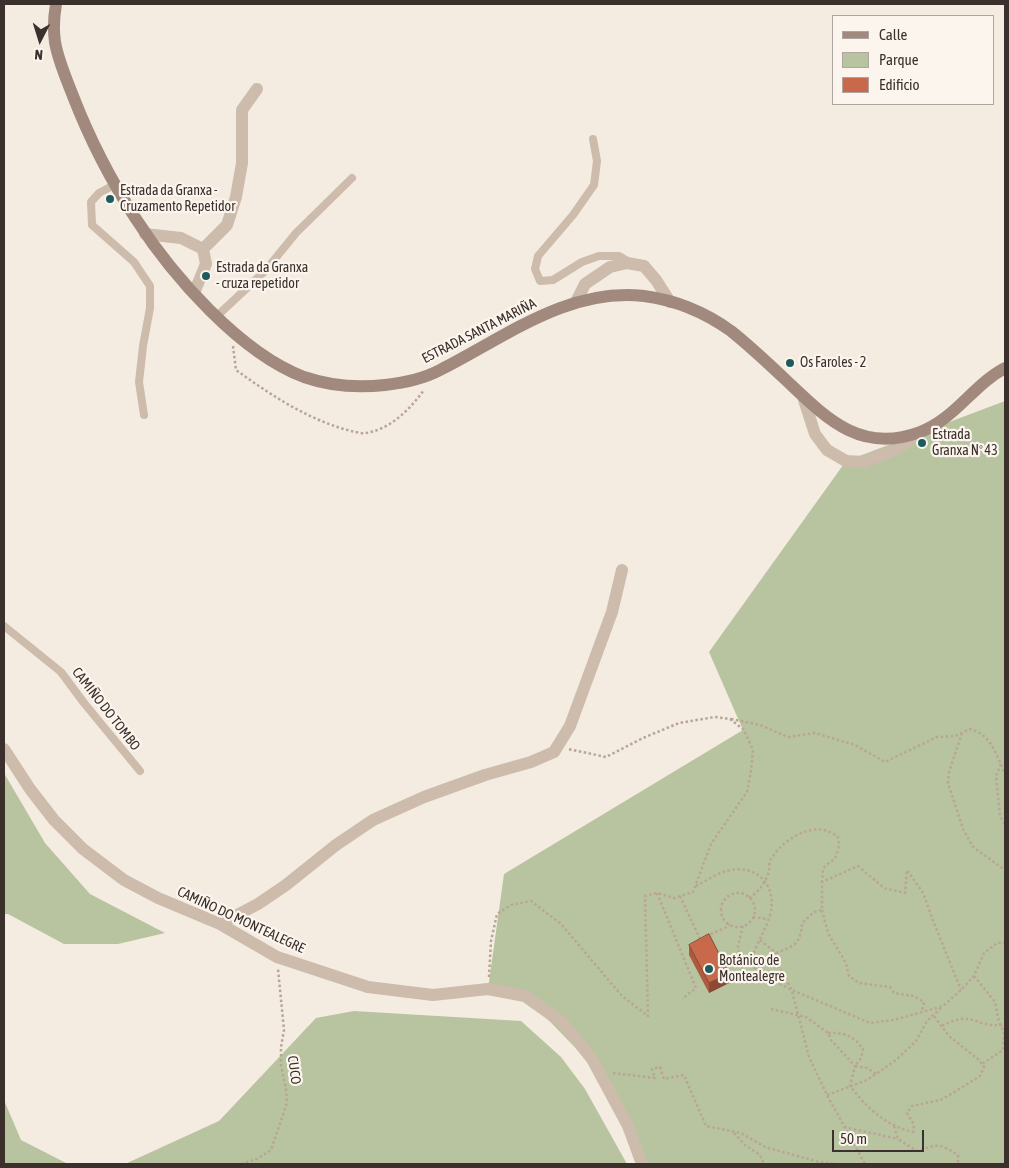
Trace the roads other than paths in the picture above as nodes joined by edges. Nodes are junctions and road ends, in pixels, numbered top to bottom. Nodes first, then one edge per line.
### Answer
1 (56, 4) edge
2 (257, 88) dead end
3 (593, 139) dead end
4 (352, 178) dead end
5 (114, 185) junction
6 (145, 234) junction
7 (203, 249) junction
8 (632, 264) junction
9 (194, 293) junction
10 (576, 302) junction
11 (670, 302) junction
12 (217, 316) junction
13 (1005, 368) edge
14 (804, 400) junction
15 (144, 415) dead end
16 (921, 432) junction
17 (622, 570) dead end
18 (4, 626) edge
19 (4, 749) edge
20 (140, 771) dead end
21 (220, 924) junction
22 (642, 1164) edge

1 - 5 main road, ESTRADA SANTA MARIÑA
2 - 7 street
3 - 8 lane
4 - 12 lane
5 - 6 main road, ESTRADA SANTA MARIÑA
5 - 15 lane
6 - 7 street
6 - 9 main road, ESTRADA SANTA MARIÑA
7 - 9 street
8 - 10 street
8 - 11 street
9 - 12 main road, ESTRADA SANTA MARIÑA
10 - 11 main road, ESTRADA SANTA MARIÑA
10 - 12 main road, ESTRADA SANTA MARIÑA
11 - 14 main road, ESTRADA SANTA MARIÑA
13 - 16 main road, ESTRADA SANTA MARIÑA
14 - 16 main road, ESTRADA SANTA MARIÑA
14 - 16 street
17 - 21 street
18 - 20 lane, CAMIÑO DO TOMBO
19 - 21 street, CAMIÑO DO MONTEALEGRE
21 - 22 street, CAMIÑO DO MONTEALEGRE

